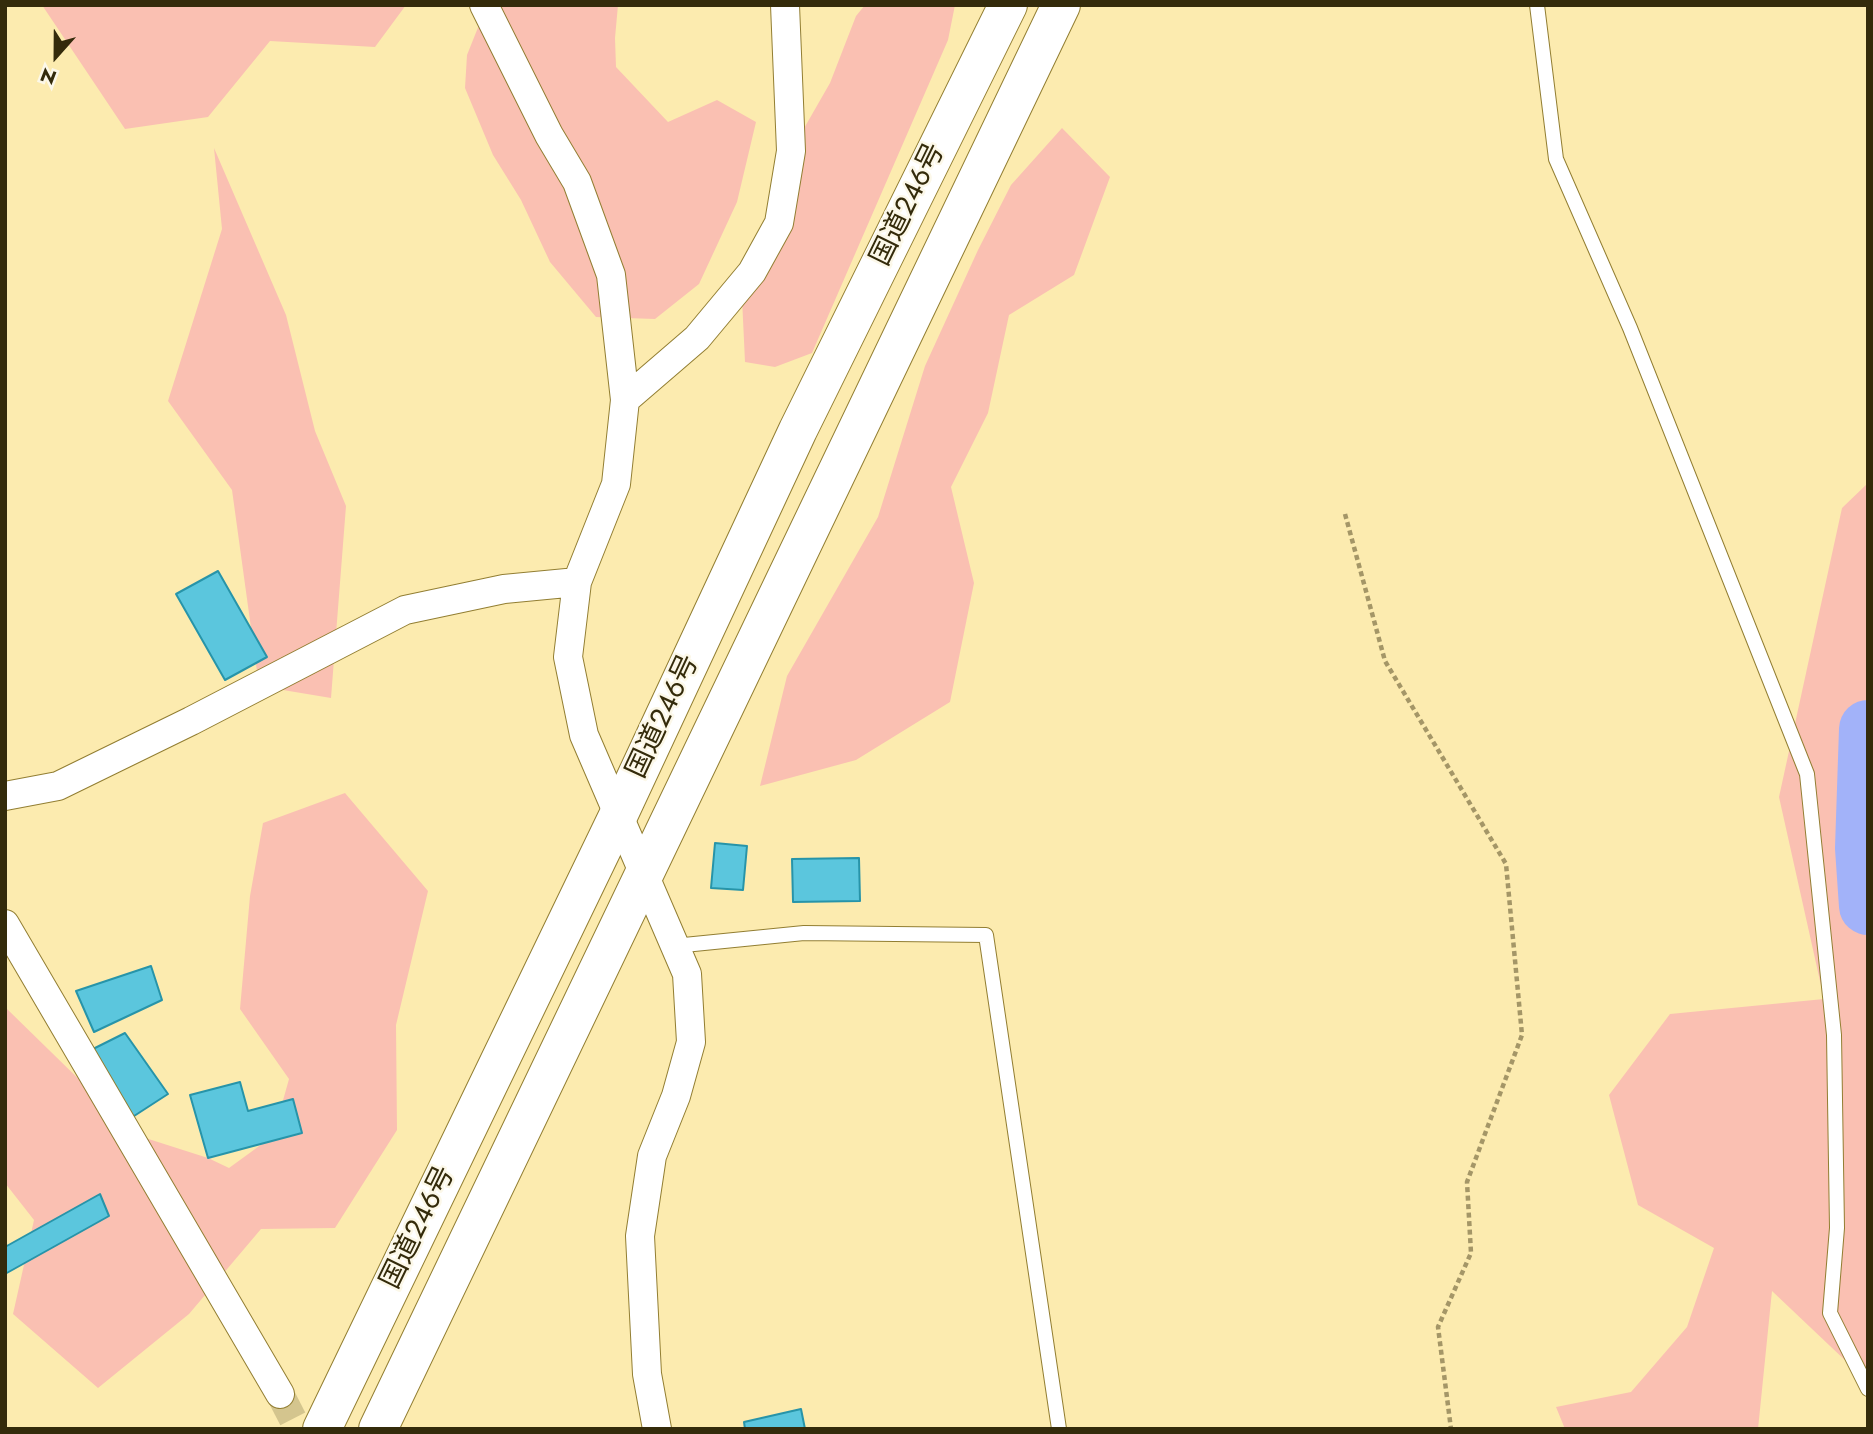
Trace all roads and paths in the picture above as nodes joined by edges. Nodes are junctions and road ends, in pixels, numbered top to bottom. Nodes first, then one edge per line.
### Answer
1 (484, 5) edge
2 (785, 5) edge
3 (1008, 5) edge
4 (1061, 5) edge
5 (1537, 5) edge
6 (625, 400) junction
7 (1345, 514) dead end
8 (577, 582) junction
9 (5, 796) edge
10 (618, 816) junction
11 (644, 874) junction
12 (5, 924) edge
13 (674, 946) junction
14 (1868, 1389) edge
15 (280, 1394) tunnel mouth
16 (321, 1429) edge
17 (378, 1429) edge
18 (657, 1429) edge
19 (1059, 1429) edge
20 (1451, 1429) edge

1 - 6 street
2 - 6 street
3 - 10 highway, 国道246号
4 - 11 highway, 国道246号
5 - 14 lane
6 - 8 street
7 - 20 path
8 - 9 street
8 - 10 street
10 - 11 street
10 - 16 highway, 国道246号
11 - 13 street
11 - 17 highway, 国道246号
12 - 15 street
13 - 18 street
13 - 19 lane

